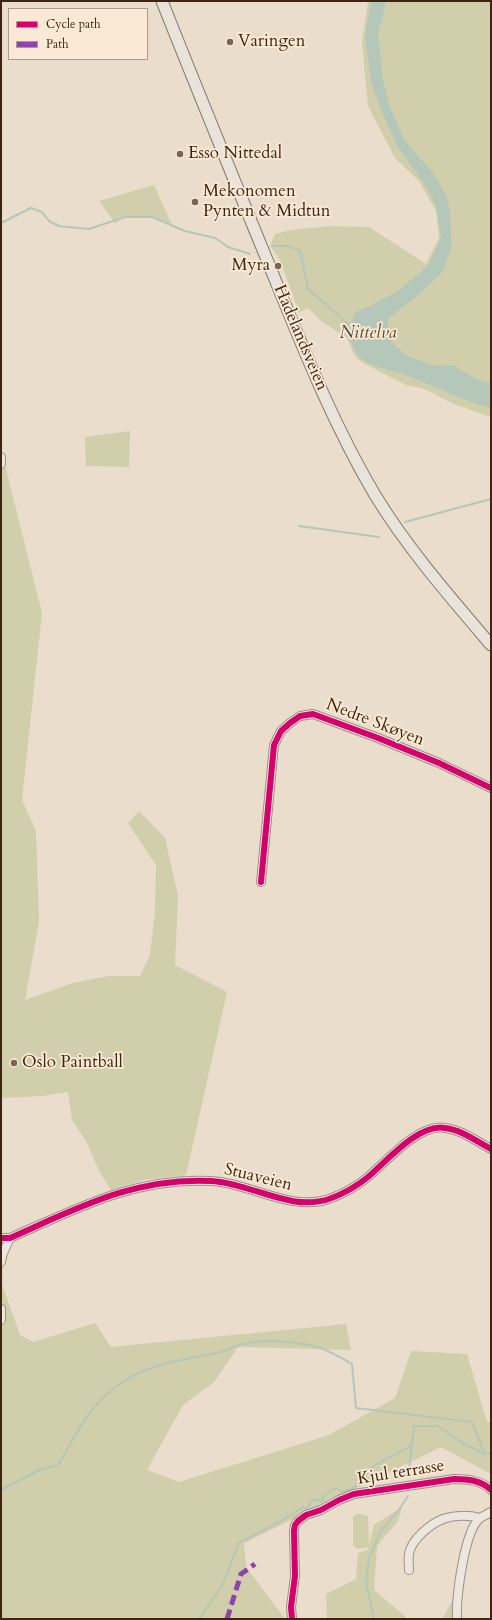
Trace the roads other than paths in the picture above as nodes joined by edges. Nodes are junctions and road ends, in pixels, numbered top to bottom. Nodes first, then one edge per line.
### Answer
1 (162, 1) edge
2 (1, 457) edge
3 (1, 464) edge
4 (491, 646) edge
5 (491, 788) edge
6 (261, 882) dead end
7 (491, 1149) edge
8 (1, 1238) edge
9 (10, 1238) junction
10 (1, 1262) edge
11 (1, 1309) edge
12 (1, 1320) edge
13 (491, 1490) edge
14 (491, 1512) edge
15 (480, 1518) junction
16 (409, 1570) dead end
17 (292, 1619) edge
18 (457, 1619) edge

1 - 4 highway, Hadelandsveien
2 - 3 street
5 - 6 street, Nedre Skøyen
7 - 9 street, Stuaveien
8 - 9 street, Stuaveien
9 - 10 street
11 - 12 street
13 - 17 street, Kjul terrasse
14 - 15 street
15 - 16 street
15 - 18 street

